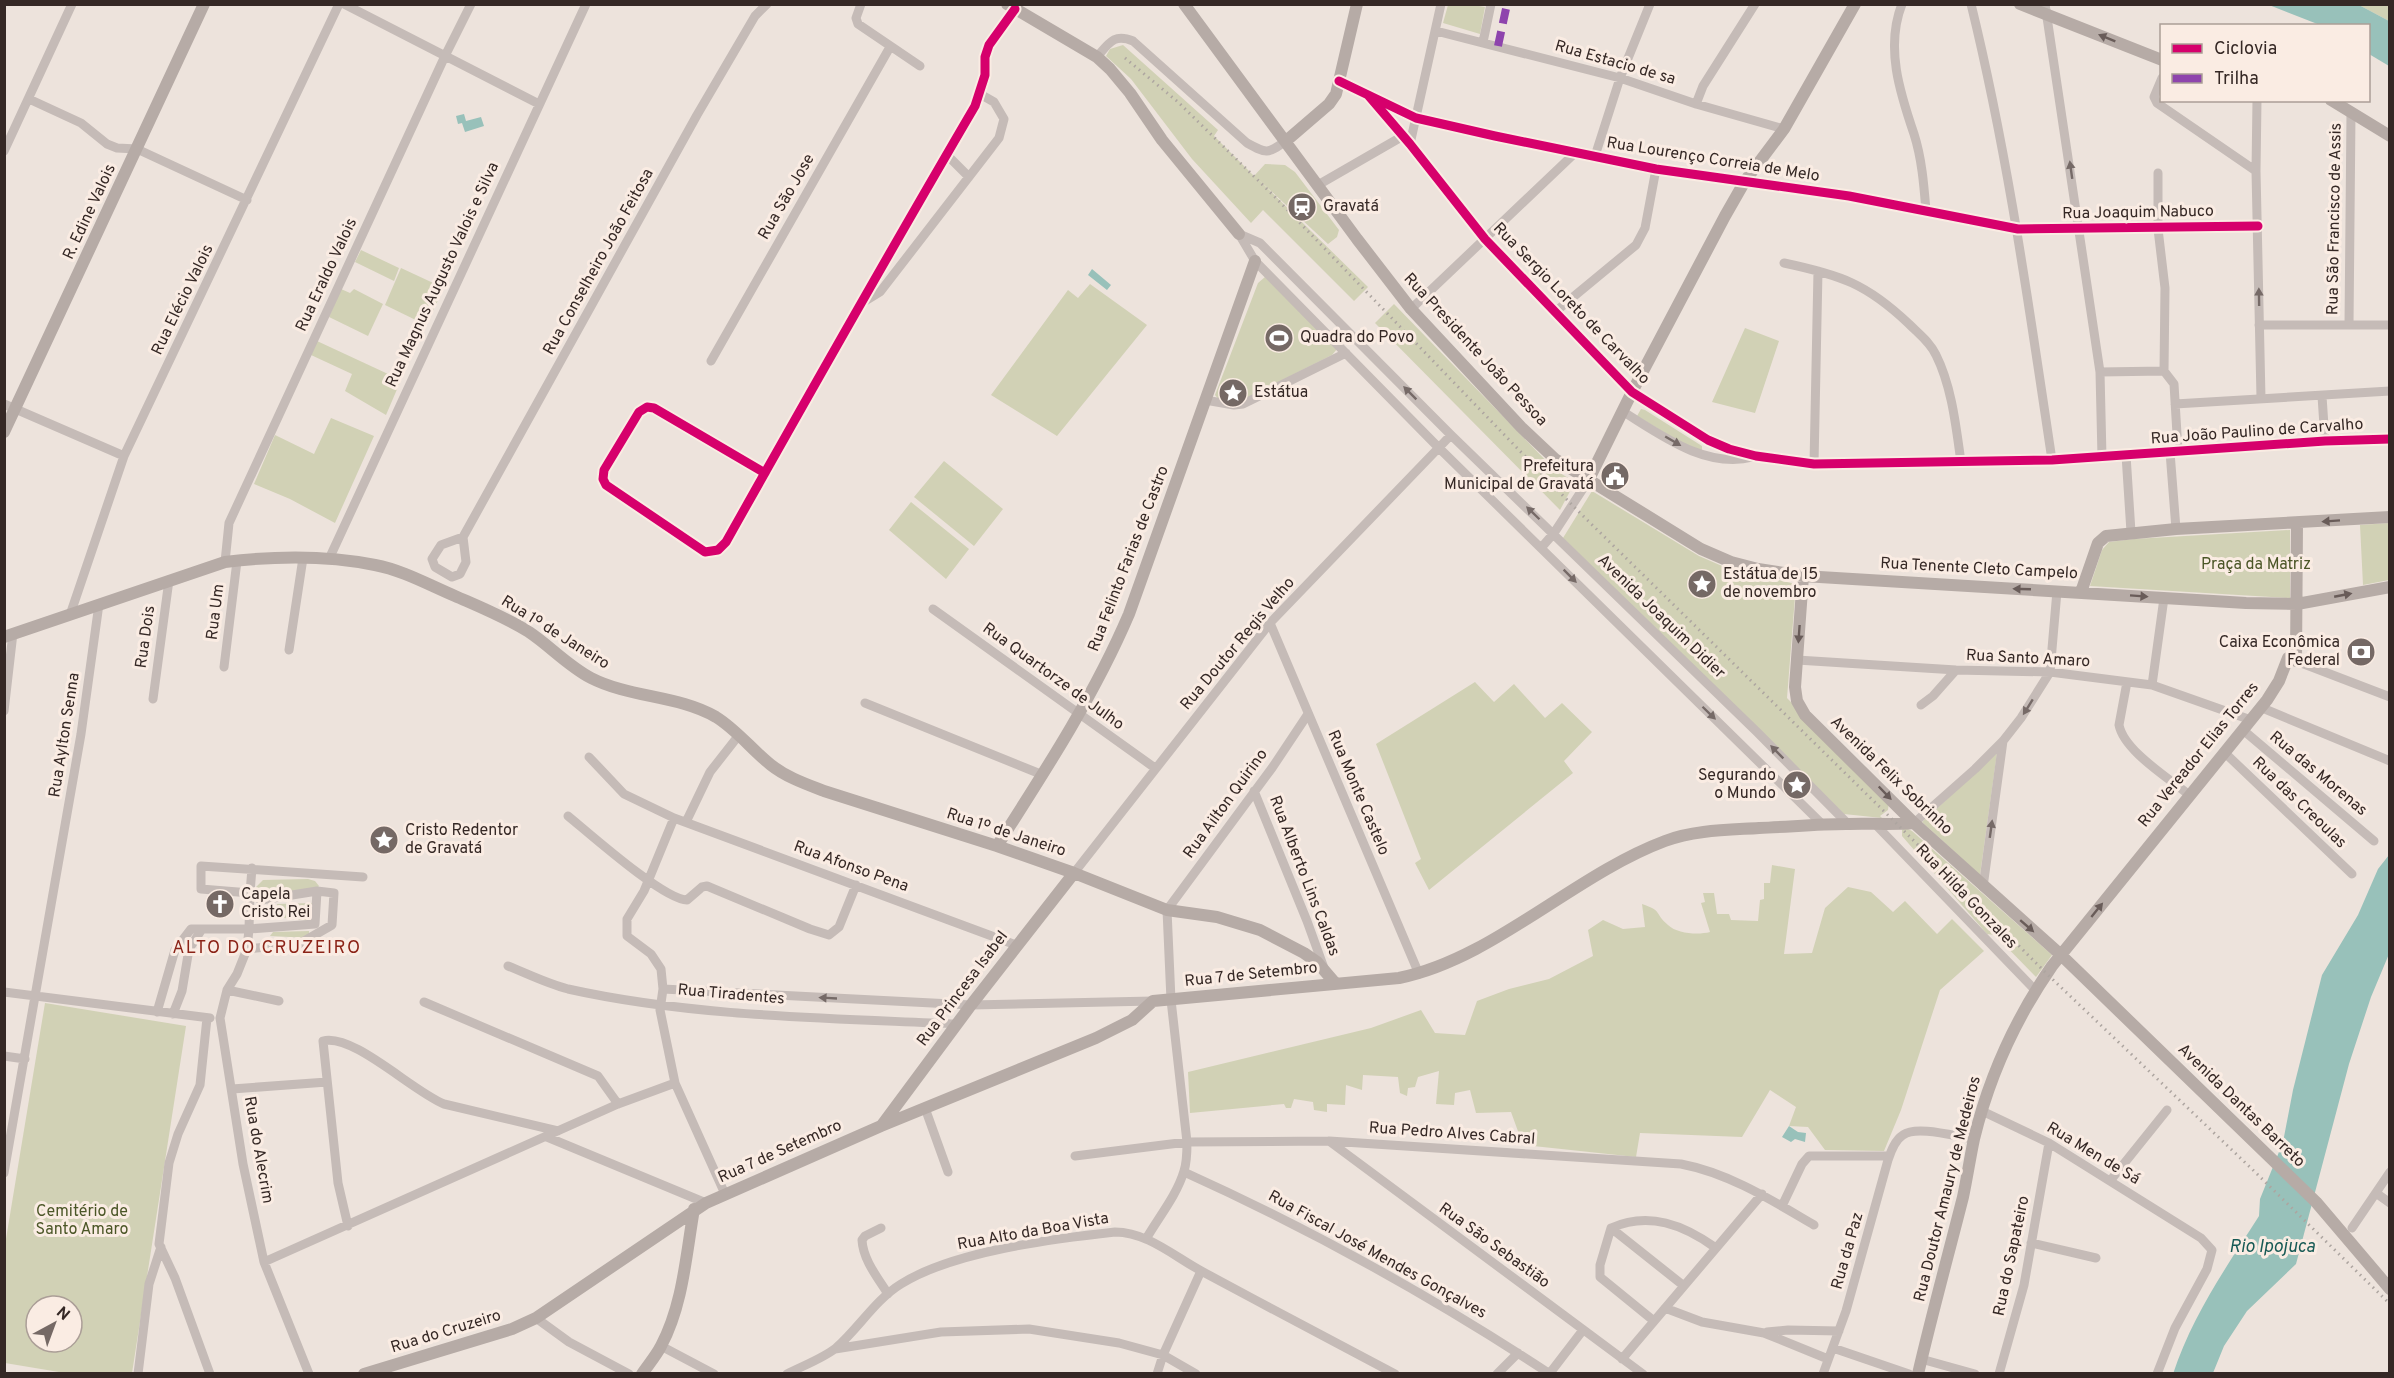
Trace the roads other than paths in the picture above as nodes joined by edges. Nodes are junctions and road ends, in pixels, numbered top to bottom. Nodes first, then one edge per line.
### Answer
1 (72, 4) edge
2 (204, 4) edge
3 (339, 4) edge
4 (344, 4) edge
5 (471, 4) edge
6 (586, 4) edge
7 (767, 4) edge
8 (861, 4) edge
9 (1184, 4) edge
10 (1357, 4) edge
11 (1442, 4) edge
12 (1650, 4) edge
13 (1755, 4) edge
14 (1855, 4) edge
15 (1902, 4) edge
16 (1971, 4) edge
17 (2020, 4) edge
18 (1490, 5) edge
19 (1011, 7) edge
20 (2045, 9) edge
21 (1436, 31) junction
22 (1483, 42) junction
23 (890, 47) junction
24 (445, 56) junction
25 (1097, 57) junction
26 (2160, 59) edge
27 (920, 66) dead end
28 (1620, 78) junction
29 (1339, 81) junction
30 (2160, 83) edge
31 (981, 94) junction
32 (1368, 95) junction
33 (30, 99) junction
34 (2257, 102) edge
35 (2334, 102) edge
36 (1696, 104) junction
37 (539, 105) junction
38 (2351, 114) junction
39 (1416, 118) junction
40 (1784, 129) junction
41 (1403, 136) junction
42 (2390, 136) edge
43 (1286, 141) junction
44 (1410, 144) junction
45 (137, 150) junction
46 (4, 151) edge
47 (1576, 152) junction
48 (946, 155) junction
49 (1595, 156) junction
50 (1656, 169) junction
51 (2256, 171) junction
52 (2158, 173) dead end
53 (969, 177) junction
54 (1745, 181) junction
55 (1318, 185) junction
56 (247, 200) junction
57 (1926, 212) junction
58 (2258, 226) junction
59 (2079, 228) junction
60 (2018, 229) junction
61 (2158, 229) junction
62 (1239, 234) junction
63 (1485, 240) junction
64 (1260, 243) junction
65 (1255, 261) junction
66 (1784, 263) dead end
67 (1818, 271) junction
68 (1314, 297) junction
69 (859, 305) junction
70 (1303, 309) junction
71 (1411, 309) junction
72 (1555, 312) junction
73 (2259, 325) junction
74 (2349, 325) junction
75 (2390, 325) edge
76 (1346, 353) junction
77 (711, 361) dead end
78 (1381, 364) junction
79 (2100, 372) junction
80 (2164, 372) junction
81 (1368, 375) junction
82 (1632, 392) junction
83 (2390, 392) edge
84 (2322, 396) junction
85 (2261, 398) junction
86 (1205, 400) junction
87 (2175, 404) junction
88 (10, 407) edge
89 (1622, 411) junction
90 (4, 432) edge
91 (1451, 435) junction
92 (2390, 439) edge
93 (2325, 441) junction
94 (1438, 447) junction
95 (2174, 451) junction
96 (2126, 455) junction
97 (124, 456) junction
98 (1756, 456) junction
99 (2102, 457) junction
100 (2052, 460) junction
101 (1960, 462) junction
102 (1814, 464) junction
103 (765, 473) junction
104 (1588, 481) junction
105 (2390, 517) edge
106 (2297, 523) junction
107 (2176, 529) junction
108 (2131, 532) junction
109 (1554, 533) junction
110 (463, 537) junction
111 (1541, 548) junction
112 (303, 558) junction
113 (329, 559) junction
114 (231, 562) junction
115 (1803, 576) junction
116 (169, 580) junction
117 (2390, 586) edge
118 (2058, 591) junction
119 (2081, 592) junction
120 (2164, 598) junction
121 (99, 604) junction
122 (2297, 604) junction
123 (933, 609) dead end
124 (70, 615) junction
125 (1636, 615) junction
126 (1270, 623) junction
127 (1623, 628) junction
128 (9, 635) edge
129 (289, 651) dead end
130 (1797, 660) junction
131 (2296, 661) junction
132 (224, 667) dead end
133 (1956, 670) junction
134 (2050, 672) junction
135 (1703, 679) junction
136 (2127, 682) junction
137 (2152, 685) junction
138 (1688, 692) junction
139 (2390, 697) edge
140 (153, 699) dead end
141 (865, 703) dead end
142 (1921, 705) dead end
143 (2260, 707) junction
144 (4, 711) edge
145 (1078, 714) junction
146 (1308, 714) junction
147 (2252, 720) junction
148 (2243, 730) junction
149 (1757, 732) junction
150 (739, 735) junction
151 (2003, 741) junction
152 (1743, 745) junction
153 (2225, 753) junction
154 (589, 757) dead end
155 (2390, 761) edge
156 (1155, 768) junction
157 (1043, 775) junction
158 (1254, 791) junction
159 (2189, 795) junction
160 (568, 816) dead end
161 (674, 818) junction
162 (686, 822) junction
163 (1914, 823) junction
164 (1822, 824) junction
165 (1848, 824) junction
166 (1875, 824) junction
167 (2374, 841) dead end
168 (997, 846) junction
169 (252, 868) junction
170 (1074, 873) junction
171 (2352, 874) dead end
172 (363, 877) dead end
173 (647, 880) junction
174 (856, 885) junction
175 (1983, 887) junction
176 (317, 891) junction
177 (250, 893) junction
178 (1167, 910) junction
179 (202, 929) junction
180 (249, 929) junction
181 (1016, 945) junction
182 (246, 949) junction
183 (2061, 955) junction
184 (508, 966) dead end
185 (1325, 972) junction
186 (1419, 974) junction
187 (1335, 983) junction
188 (663, 989) junction
189 (227, 990) junction
190 (2035, 990) junction
191 (4, 992) edge
192 (717, 992) junction
193 (765, 994) junction
194 (36, 997) junction
195 (809, 997) junction
196 (857, 999) junction
197 (279, 1000) dead end
198 (1171, 1000) junction
199 (1153, 1001) junction
200 (424, 1002) dead end
201 (907, 1002) junction
202 (661, 1004) junction
203 (971, 1005) junction
204 (716, 1010) junction
205 (157, 1012) junction
206 (763, 1013) junction
207 (173, 1014) junction
208 (809, 1016) junction
209 (207, 1018) junction
210 (220, 1018) junction
211 (859, 1019) junction
212 (908, 1021) junction
213 (957, 1024) junction
214 (4, 1056) edge
215 (24, 1059) junction
216 (327, 1082) junction
217 (675, 1083) junction
218 (232, 1089) junction
219 (618, 1104) junction
220 (925, 1108) junction
221 (2167, 1110) dead end
222 (4, 1111) edge
223 (1982, 1111) junction
224 (16, 1113) junction
225 (881, 1126) junction
226 (559, 1132) junction
227 (548, 1137) junction
228 (1974, 1139) junction
229 (1329, 1141) junction
230 (1187, 1142) junction
231 (2049, 1143) junction
232 (1075, 1156) dead end
233 (1889, 1156) junction
234 (5, 1162) edge
235 (948, 1172) dead end
236 (1184, 1172) junction
237 (2390, 1172) edge
238 (4, 1173) edge
239 (2110, 1181) junction
240 (2376, 1193) junction
241 (725, 1194) junction
242 (1761, 1194) junction
243 (706, 1203) junction
244 (2390, 1203) edge
245 (1782, 1206) junction
246 (694, 1209) junction
247 (1814, 1225) dead end
248 (348, 1226) junction
249 (881, 1228) dead end
250 (1611, 1228) junction
251 (2352, 1228) dead end
252 (1146, 1239) junction
253 (2031, 1243) junction
254 (161, 1247) junction
255 (1716, 1248) junction
256 (2096, 1257) dead end
257 (264, 1262) junction
258 (1201, 1271) junction
259 (1684, 1286) junction
260 (2390, 1289) edge
261 (888, 1294) junction
262 (1665, 1308) junction
263 (536, 1318) junction
264 (1654, 1321) junction
265 (1583, 1330) junction
266 (1839, 1331) junction
267 (1764, 1333) junction
268 (661, 1346) junction
269 (1833, 1348) junction
270 (834, 1349) junction
271 (1518, 1353) junction
272 (1163, 1355) junction
273 (1622, 1359) junction
274 (1828, 1359) junction
275 (1921, 1359) junction
276 (1550, 1373) edge
277 (138, 1374) edge
278 (210, 1374) edge
279 (309, 1374) edge
280 (364, 1374) edge
281 (629, 1374) edge
282 (642, 1374) edge
283 (714, 1374) edge
284 (787, 1374) edge
285 (1157, 1374) edge
286 (1196, 1374) edge
287 (1395, 1374) edge
288 (1497, 1374) edge
289 (1643, 1374) edge
290 (1823, 1374) edge
291 (1909, 1374) edge
292 (1918, 1374) edge
293 (1974, 1374) edge
294 (1999, 1374) edge
295 (2157, 1374) edge

1 - 33 street
2 - 45 main road, R. Edine Valois
3 - 56 street, Rua Elécio Valois
4 - 24 street
5 - 24 street, Rua Eraldo Valois
6 - 37 street, Rua Magnus Augusto Valois e Silva
7 - 110 street, Rua Conselheiro João Feitosa
8 - 23 street
9 - 43 main road, Rua Presidente João Pessoa
10 - 29 main road
11 - 21 street
12 - 28 street
13 - 36 street
14 - 40 main road
15 - 57 street
16 - 60 street
17 - 20 main road
18 - 22 street
19 - 25 main road
19 - 31 street
26 -> 20 main road
59 -> 20 street
21 - 22 street, Rua Estacio de sa
21 - 39 street
22 - 28 street, Rua Estacio de sa
23 - 27 street
23 - 77 street, Rua São Jose
24 - 37 street
24 - 114 street, Rua Eraldo Valois
25 - 43 street
25 - 62 main road
28 - 36 street, Rua Estacio de sa
28 - 49 street
29 - 32 street, Rua Lourenço Correia de Melo
29 - 43 main road
30 - 51 street
31 - 48 street
31 - 53 street
32 - 39 street, Rua Lourenço Correia de Melo
32 - 41 street, Rua Sergio Loreto de Carvalho
33 - 45 street
33 - 46 street
34 - 51 street
35 - 38 main road
36 - 40 street, Rua Estacio de sa
37 - 113 street, Rua Magnus Augusto Valois e Silva
38 - 42 main road
38 - 74 street, Rua São Francisco de Assis
39 - 44 street
39 - 47 street, Rua Lourenço Correia de Melo
40 - 54 main road
41 - 44 street, Rua Sergio Loreto de Carvalho
41 - 55 street
43 - 55 main road, Rua Presidente João Pessoa
44 - 63 street, Rua Sergio Loreto de Carvalho
45 - 56 street
45 - 88 main road, R. Edine Valois
47 - 49 street, Rua Lourenço Correia de Melo
47 - 63 street
48 - 53 street
48 - 69 street
49 - 50 street, Rua Lourenço Correia de Melo
50 - 54 street, Rua Lourenço Correia de Melo
50 - 72 street
51 - 58 street
52 - 61 street, Rua João Paulino de Carvalho
53 - 69 street
54 - 57 street, Rua Lourenço Correia de Melo
54 - 82 main road
55 - 71 main road, Rua Presidente João Pessoa
56 - 97 street, Rua Elécio Valois
57 - 60 street, Rua Lourenço Correia de Melo
58 - 61 street, Rua Joaquim Nabuco
73 -> 58 street
59 - 60 street, Rua Joaquim Nabuco
59 - 61 street, Rua Joaquim Nabuco
59 - 79 street
60 - 100 street
61 - 80 street, Rua João Paulino de Carvalho
62 - 64 street
62 - 65 street, Avenida Joaquim Didier
63 - 71 street
63 - 72 street, Rua Sergio Loreto de Carvalho
64 - 65 street
64 - 68 street, Avenida Joaquim Didier
65 - 70 street, Avenida Joaquim Didier
65 - 86 main road, Rua Felinto Farias de Castro
66 - 67 street
67 - 101 street
67 - 102 street
68 - 70 street
68 - 78 street, Avenida Joaquim Didier
69 - 103 street
70 - 76 street, Avenida Joaquim Didier
71 - 104 main road, Rua Presidente João Pessoa
72 - 82 street, Rua Sergio Loreto de Carvalho
73 - 74 street
73 - 85 street
74 - 75 street
76 - 81 street, Avenida Joaquim Didier
76 - 86 street
78 - 81 street
91 -> 78 street, Avenida Joaquim Didier
79 - 80 street
79 - 99 street
80 - 87 street, Rua João Paulino de Carvalho
81 - 94 street, Avenida Joaquim Didier
82 - 89 main road
82 - 98 street, Rua Sergio Loreto de Carvalho
83 - 84 street
84 - 85 street
84 - 93 street
85 - 87 street
86 - 145 main road, Rua Felinto Farias de Castro
87 - 95 street, Rua João Paulino de Carvalho
88 - 90 main road, R. Edine Valois
88 - 97 street
89 -> 98 street, Rua Sergio Loreto de Carvalho
89 - 104 main road
91 - 94 street, Rua Doutor Regis Velho
109 -> 91 street, Avenida Joaquim Didier
92 - 93 street, Rua João Paulino de Carvalho
93 - 95 street, Rua João Paulino de Carvalho
94 - 111 street, Avenida Joaquim Didier
94 - 126 street, Rua Doutor Regis Velho
95 - 96 street, Rua João Paulino de Carvalho
95 - 107 street
96 - 99 street, Rua Sergio Loreto de Carvalho
96 - 108 street
97 - 124 street, Rua Elécio Valois
98 - 102 street, Rua Sergio Loreto de Carvalho
99 - 100 street, Rua Sergio Loreto de Carvalho
100 - 101 street, Rua Sergio Loreto de Carvalho
101 - 102 street, Rua Sergio Loreto de Carvalho
103 - 103 street
104 - 109 street
104 - 115 main road, Rua Tenente Cleto Campelo
105 -> 106 main road
106 - 107 main road
106 - 122 main road
107 - 108 main road
108 - 119 main road
109 - 111 street
109 - 125 street, Avenida Joaquim Didier
110 - 110 street
111 -> 127 street, Avenida Joaquim Didier
112 - 113 main road, Rua 1º de Janeiro
112 - 114 main road, Rua 1º de Janeiro
112 - 129 street
113 - 150 main road, Rua 1º de Janeiro
114 - 116 main road, Rua 1º de Janeiro
114 - 132 street, Rua Um
118 -> 115 main road, Rua Tenente Cleto Campelo
115 -> 130 main road, Avenida Felix Sobrinho
116 - 121 main road, Rua 1º de Janeiro
116 - 140 street, Rua Dois
122 -> 117 main road, Rua Tenente Cleto Campelo
118 - 119 main road, Rua Tenente Cleto Campelo
118 - 134 street
119 -> 120 main road, Rua Tenente Cleto Campelo
120 - 122 main road, Rua Tenente Cleto Campelo
120 - 137 street
121 - 124 main road, Rua 1º de Janeiro
121 - 194 street, Rua Aylton Senna
122 - 131 main road
123 - 145 street, Rua Quartorze de Julho
124 - 128 main road, Rua 1º de Janeiro
125 - 127 street
125 - 135 street, Avenida Joaquim Didier
126 - 146 street, Rua Monte Castelo
126 - 156 street, Rua Doutor Regis Velho
127 - 138 street, Avenida Joaquim Didier
128 - 144 street
130 - 133 street, Rua Santo Amaro
130 -> 163 main road, Avenida Felix Sobrinho
131 - 139 street
131 - 143 main road, Rua Vereador Elias Torres
133 - 134 street, Rua Santo Amaro
133 - 142 street
134 - 136 street, Rua Santo Amaro
134 -> 151 street
135 - 138 street
135 - 149 street, Avenida Joaquim Didier
136 - 137 street, Rua Santo Amaro
136 - 159 street
137 - 147 street, Rua Santo Amaro
138 -> 152 street, Avenida Joaquim Didier
141 - 157 street
143 - 147 main road, Rua Vereador Elias Torres
143 - 155 street
145 - 156 street, Rua Quartorze de Julho
145 - 157 main road, Rua Felinto Farias de Castro
146 - 158 street, Rua Ailton Quirino
146 - 186 street, Rua Monte Castelo
147 - 148 main road, Rua Vereador Elias Torres
148 - 153 main road, Rua Vereador Elias Torres
148 - 167 street, Rua das Morenas
149 - 152 street
165 -> 149 street, Avenida Joaquim Didier
150 - 162 street
150 - 168 main road, Rua 1º de Janeiro
151 - 163 street
175 -> 151 street
152 - 164 street, Avenida Joaquim Didier
153 - 159 main road, Rua Vereador Elias Torres
153 - 171 street, Rua das Creoulas
154 - 161 street, Rua Afonso Pena
156 - 170 street, Rua Doutor Regis Velho
157 - 168 main road, Rua Felinto Farias de Castro
158 - 178 street, Rua Ailton Quirino
158 - 185 street, Rua Alberto Lins Caldas
183 -> 159 main road, Rua Vereador Elias Torres
160 - 173 street
161 - 162 street, Rua Afonso Pena
161 - 173 street
162 - 174 street, Rua Afonso Pena
163 - 166 main road, Rua 7 de Setembro
163 - 175 main road, Avenida Felix Sobrinho
164 - 165 main road, Rua 7 de Setembro
164 - 186 main road, Rua 7 de Setembro
165 - 166 main road, Rua 7 de Setembro
166 - 190 street, Rua Hilda Gonzales
168 - 170 main road, Rua 1º de Janeiro
169 - 172 street
169 - 177 street, Rua do Alecrim
169 - 177 street
170 - 178 main road, Rua 1º de Janeiro
170 - 181 main road, Rua Princesa Isabel
173 - 174 street
173 - 188 street
174 - 181 street, Rua Afonso Pena
175 -> 183 main road, Avenida Felix Sobrinho
176 - 177 street
176 - 180 street
176 - 182 street
177 - 180 street, Rua do Alecrim
178 - 185 main road, Rua 1º de Janeiro
178 - 198 street
179 - 180 street
179 - 205 street
179 - 207 street
180 - 182 street, Rua do Alecrim
181 - 203 main road, Rua Princesa Isabel
182 - 189 street, Rua do Alecrim
183 - 190 main road, Rua Doutor Amaury de Medeiros
183 - 260 main road, Avenida Dantas Barreto
184 - 202 street, Rua Tiradentes
185 - 187 main road, Rua 1º de Janeiro
186 - 187 main road, Rua 7 de Setembro
187 - 198 main road, Rua 7 de Setembro
188 - 192 street, Rua Tiradentes
188 - 202 street
189 - 197 street
189 - 210 street, Rua do Alecrim
190 - 223 main road, Rua Doutor Amaury de Medeiros
191 - 194 street
192 - 193 street, Rua Tiradentes
192 - 204 street
193 - 195 street, Rua Tiradentes
193 - 206 street
194 - 205 street
194 - 215 street, Rua Aylton Senna
196 -> 195 street, Rua Tiradentes
195 - 208 street
196 - 201 street, Rua Tiradentes
196 - 211 street
198 - 199 main road, Rua 7 de Setembro
198 - 230 street
199 - 203 street, Rua Tiradentes
199 - 220 main road, Rua 7 de Setembro
200 - 219 street
201 - 203 street, Rua Tiradentes
201 - 212 street
202 - 204 street, Rua Tiradentes
202 - 217 street
203 - 213 main road, Rua Princesa Isabel
204 - 206 street, Rua Tiradentes
205 - 207 street
206 - 208 street, Rua Tiradentes
207 - 209 street
208 - 211 street, Rua Tiradentes
209 - 210 street
209 - 254 street
210 - 218 street, Rua do Alecrim
211 - 212 street, Rua Tiradentes
212 - 213 street, Rua Tiradentes
213 - 225 main road, Rua Princesa Isabel
214 - 215 street
215 - 224 street, Rua Aylton Senna
216 - 218 street
216 - 226 street
216 - 248 street
217 - 219 street
217 - 241 street
218 - 257 street, Rua do Alecrim
219 - 226 street
220 - 225 main road, Rua 7 de Setembro
220 - 235 street
221 - 239 street
222 - 224 street
223 - 228 main road, Rua Doutor Amaury de Medeiros
223 - 231 street, Rua Men de Sá
224 - 234 street, Rua Aylton Senna
225 - 241 main road, Rua 7 de Setembro
226 - 227 street
227 - 243 street
227 - 248 street
228 - 233 street, Rua da Paz
228 - 275 main road, Rua Doutor Amaury de Medeiros
229 - 230 street, Rua Pedro Alves Cabral
229 - 242 street, Rua Pedro Alves Cabral
229 - 265 street, Rua São Sebastião
230 - 232 street, Rua Pedro Alves Cabral
230 - 236 street
231 - 239 street, Rua Men de Sá
231 - 253 street, Rua do Sapateiro
233 - 245 street
233 - 266 street, Rua da Paz
234 - 238 street, Rua Aylton Senna
236 - 252 street
236 - 271 street, Rua Fiscal José Mendes Gonçalves
237 - 240 street
239 - 295 street, Rua Men de Sá
240 - 244 street
240 - 251 street
241 - 243 main road, Rua 7 de Setembro
242 - 245 street, Rua Pedro Alves Cabral
242 - 255 street
243 - 246 main road, Rua 7 de Setembro
245 - 247 street, Rua Pedro Alves Cabral
246 - 263 main road, Rua 7 de Setembro
246 - 268 main road
248 - 257 street
249 - 261 street
250 - 255 street
250 - 259 street
250 - 264 street
252 - 258 street, Rua Alto da Boa Vista
252 - 261 street, Rua Alto da Boa Vista
253 - 256 street
253 - 294 street, Rua do Sapateiro
254 - 277 street
254 - 278 street
255 - 259 street
257 - 279 street, Rua do Alecrim
258 - 272 street
258 - 287 street, Rua Alto da Boa Vista
259 - 262 street
261 - 270 street, Rua Alto da Boa Vista
262 - 264 street
262 - 267 street
263 - 280 main road, Rua do Cruzeiro
263 - 281 street
264 - 273 street
265 - 273 street, Rua São Sebastião
265 - 276 street
266 - 267 street
266 - 269 street, Rua da Paz
267 - 274 street
268 - 282 main road
268 - 283 street
269 - 274 street, Rua da Paz
269 - 291 street
270 - 272 street
270 - 284 street, Rua Alto da Boa Vista
271 - 276 street, Rua Fiscal José Mendes Gonçalves
271 - 288 street
272 - 285 street
272 - 286 street
273 - 289 street, Rua São Sebastião
274 - 290 street, Rua da Paz
275 - 292 main road, Rua Doutor Amaury de Medeiros
275 - 293 street

